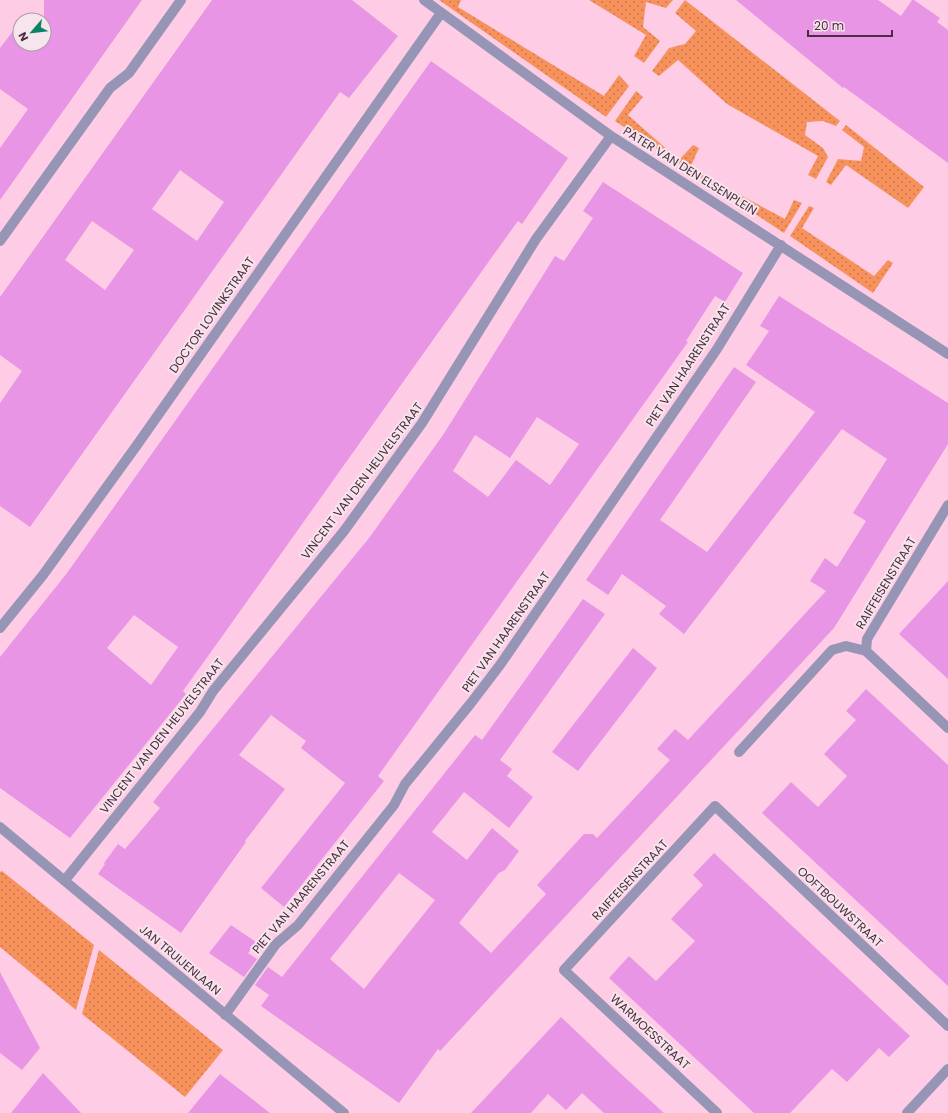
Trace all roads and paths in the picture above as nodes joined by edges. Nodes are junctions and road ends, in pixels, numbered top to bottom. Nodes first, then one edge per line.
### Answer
1 (182, 0) edge
2 (424, 0) edge
3 (441, 14) junction
4 (611, 136) junction
5 (0, 241) edge
6 (781, 245) junction
7 (948, 354) edge
8 (948, 506) edge
9 (0, 628) edge
10 (866, 651) junction
11 (948, 728) edge
12 (739, 752) dead end
13 (715, 806) joint
14 (0, 827) edge
15 (65, 880) junction
16 (564, 970) joint
17 (225, 1015) junction
18 (948, 1026) edge
19 (948, 1069) edge
20 (344, 1113) edge
21 (717, 1113) edge
22 (907, 1113) edge

1 - 5 street
2 - 3 street, PATER VAN DEN ELSENPLEIN
3 - 4 street, PATER VAN DEN ELSENPLEIN
3 - 9 street, DOCTOR LOVINKSTRAAT
4 - 6 street, PATER VAN DEN ELSENPLEIN
4 - 15 street, VINCENT VAN DEN HEUVELSTRAAT
6 - 7 street, PATER VAN DEN ELSENPLEIN
6 - 17 street, PIET VAN HAARENSTRAAT
8 - 10 street, RAIFFEISENSTRAAT
10 - 11 street
10 - 12 street
13 - 16 street, RAIFFEISENSTRAAT
13 - 18 street, OOFTBOUWSTRAAT
14 - 15 street, JAN TRUIJENLAAN
15 - 17 street, JAN TRUIJENLAAN
16 - 21 street, WARMOESSTRAAT
17 - 20 street, JAN TRUIJENLAAN
19 - 22 street

